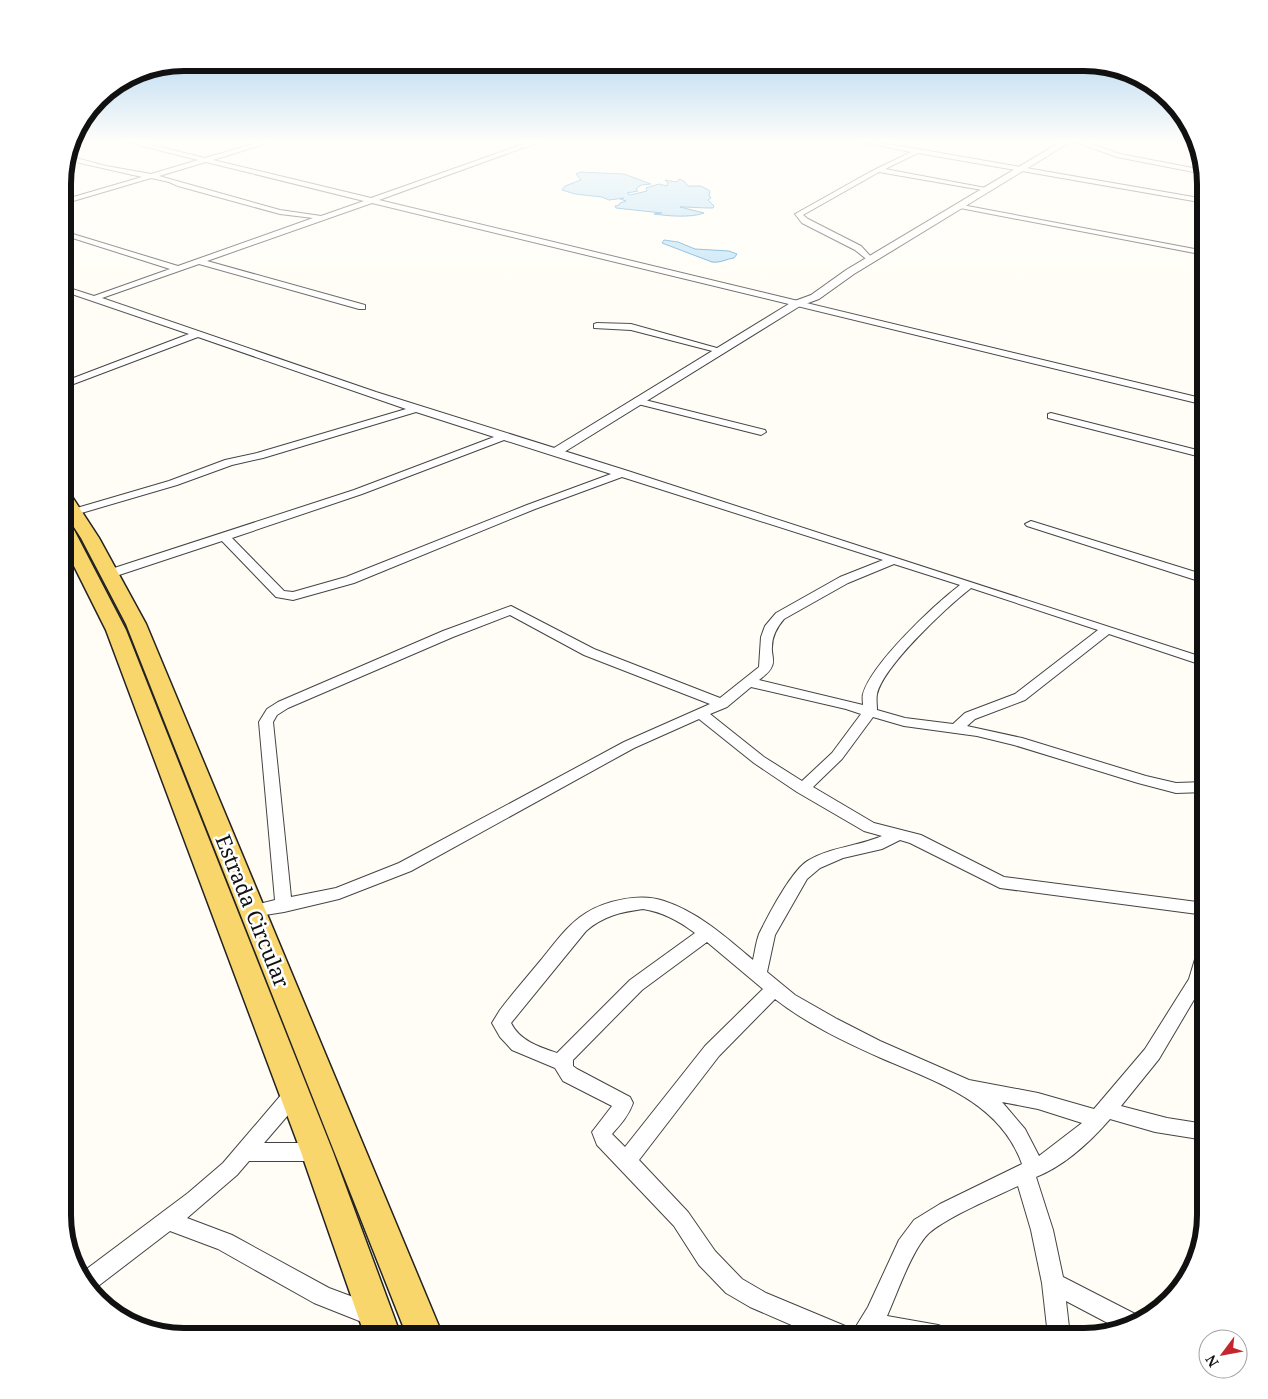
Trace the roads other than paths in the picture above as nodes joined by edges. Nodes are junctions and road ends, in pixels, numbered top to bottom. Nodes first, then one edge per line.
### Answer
1 (259, 206) edge
2 (353, 206) edge
3 (388, 206) edge
4 (813, 206) edge
5 (962, 207) joint
6 (326, 217) junction
7 (71, 235) edge
8 (1197, 251) edge
9 (870, 260) junction
10 (198, 261) junction
11 (176, 268) junction
12 (71, 290) edge
13 (95, 298) junction
14 (796, 304) junction
15 (362, 307) dead end
16 (597, 326) dead end
17 (198, 334) junction
18 (720, 350) junction
19 (71, 382) edge
20 (1197, 400) edge
21 (637, 401) junction
22 (416, 409) junction
23 (1051, 416) dead end
24 (761, 432) dead end
25 (504, 436) junction
26 (556, 451) junction
27 (1197, 453) edge
28 (624, 473) junction
29 (71, 510) edge
30 (71, 517) edge
31 (71, 521) edge
32 (1031, 524) dead end
33 (224, 537) junction
34 (893, 560) junction
35 (109, 574) junction
36 (1197, 576) edge
37 (969, 584) junction
38 (1108, 629) junction
39 (1197, 659) edge
40 (749, 682) junction
41 (722, 704) junction
42 (870, 712) junction
43 (701, 714) junction
44 (956, 729) junction
45 (1197, 787) edge
46 (802, 789) junction
47 (898, 835) junction
48 (284, 906) junction
49 (1197, 908) edge
50 (253, 911) junction
51 (707, 933) junction
52 (758, 974) junction
53 (1197, 980) edge
54 (775, 988) junction
55 (562, 1063) junction
56 (966, 1087) junction
57 (294, 1094) junction
58 (1102, 1114) junction
59 (1197, 1131) edge
60 (246, 1152) junction
61 (317, 1152) junction
62 (626, 1161) junction
63 (1029, 1171) junction
64 (169, 1221) junction
65 (92, 1279) edge
66 (1053, 1283) junction
67 (1124, 1320) edge
68 (379, 1327) edge
69 (423, 1328) edge
70 (823, 1328) edge
71 (867, 1328) edge
72 (1058, 1328) edge

1 - 6 street
2 - 6 street
3 - 14 street
4 - 9 street
5 - 8 street
5 - 9 street
6 - 10 street
7 - 11 street
9 - 14 street
10 - 11 street
10 - 15 street
11 - 13 street
12 - 13 street
13 - 17 street
14 - 18 street
14 - 20 street
16 - 18 street
17 - 19 street
17 - 22 street
18 - 21 street
21 - 24 street
21 - 26 street
22 - 25 street
22 - 29 street
23 - 27 street
25 - 26 street
25 - 33 street
26 - 28 street
28 - 33 street
28 - 34 street
30 - 35 main road, Estrada Circular
31 - 57 main road, Estrada Circular
32 - 36 street
33 - 35 street
34 - 37 street
34 - 40 street
35 - 50 main road, Estrada Circular
37 - 38 street
37 - 42 street
38 - 39 street
38 - 44 street
40 - 41 street
40 - 42 street
41 - 43 street
41 - 48 street
42 - 44 street
42 - 46 street
43 - 46 street
43 - 48 street
44 - 45 street
46 - 47 street
47 - 49 street
47 - 52 street
48 - 50 street
50 - 69 main road, Estrada Circular
51 - 52 street
51 - 55 street
51 - 55 street
52 - 54 street
53 - 58 street
54 - 56 street
54 - 62 street
55 - 62 street
56 - 58 street
56 - 63 street
57 - 60 street
57 - 61 main road, Estrada Circular
58 - 59 street
58 - 63 street
60 - 61 street
60 - 64 street
61 - 68 main road, Estrada Circular
62 - 70 street
63 - 66 street
63 - 71 street
64 - 65 street
64 - 68 street
66 - 67 street
66 - 72 street

